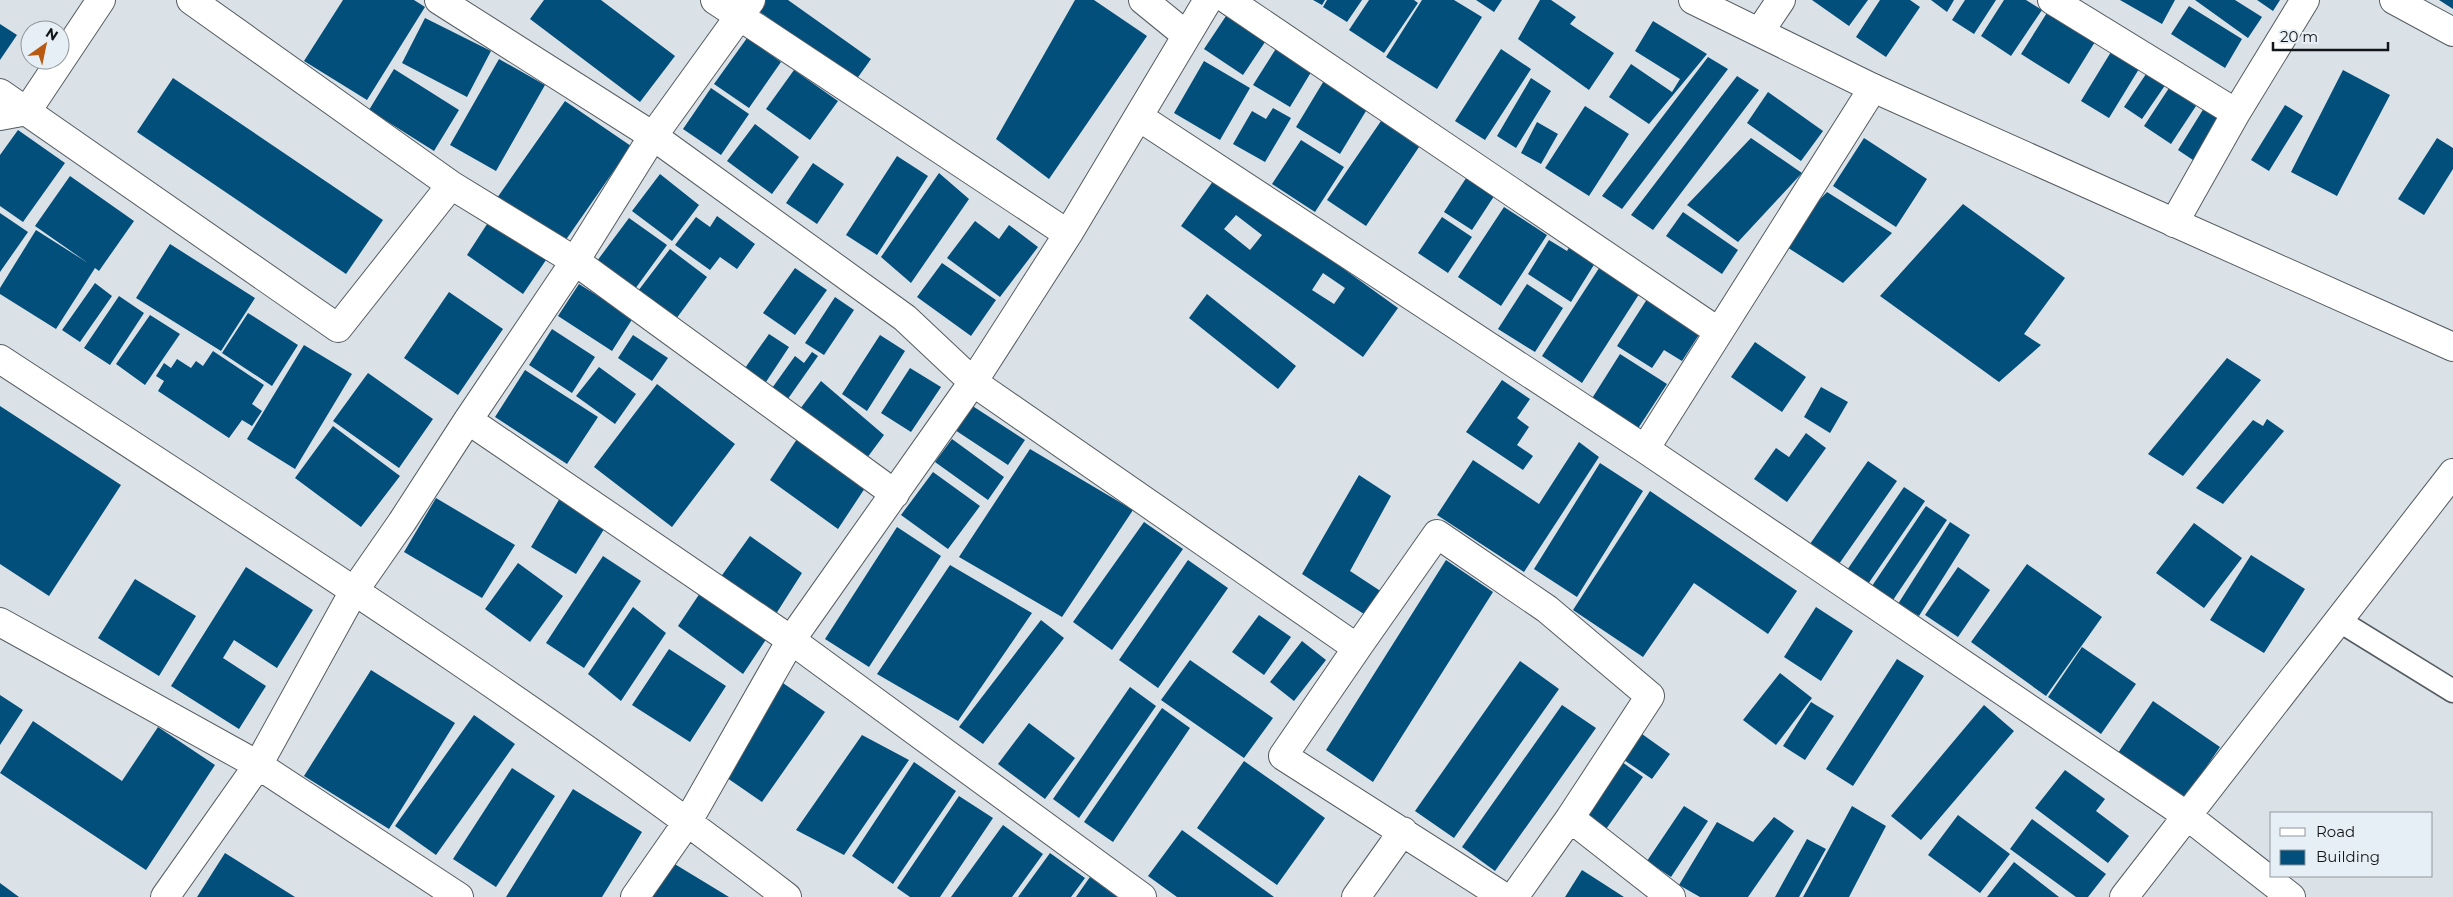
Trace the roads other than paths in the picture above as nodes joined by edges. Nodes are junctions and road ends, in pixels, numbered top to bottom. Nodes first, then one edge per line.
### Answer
1 (101, 0) edge
2 (191, 0) edge
3 (439, 0) edge
4 (715, 0) edge
5 (1143, 0) edge
6 (1208, 0) edge
7 (1228, 0) edge
8 (1694, 0) edge
9 (1782, 0) edge
10 (2052, 0) edge
11 (2305, 0) edge
12 (2394, 0) edge
13 (746, 8) edge
14 (1760, 31) junction
15 (2453, 32) edge
16 (1186, 35) junction
17 (1873, 88) junction
18 (0, 94) edge
19 (28, 111) junction
20 (2236, 114) junction
21 (0, 116) edge
22 (1139, 118) junction
23 (653, 136) junction
24 (451, 185) junction
25 (2174, 223) junction
26 (1068, 234) junction
27 (575, 261) junction
28 (1719, 332) junction
29 (2452, 343) edge
30 (0, 359) edge
31 (973, 382) junction
32 (468, 420) junction
33 (1645, 449) junction
34 (2453, 473) edge
35 (895, 494) junction
36 (354, 590) junction
37 (2338, 620) junction
38 (0, 622) edge
39 (791, 640) junction
40 (1356, 648) junction
41 (2453, 692) edge
42 (258, 765) junction
43 (2186, 816) junction
44 (1570, 818) junction
45 (688, 821) junction
46 (1403, 831) junction
47 (165, 897) edge
48 (459, 897) edge
49 (635, 897) edge
50 (787, 897) edge
51 (1142, 897) edge
52 (1356, 897) edge
53 (1504, 897) edge
54 (1514, 897) edge
55 (1671, 897) edge
56 (2124, 897) edge
57 (2291, 897) edge

1 - 19 street
2 - 24 street
3 - 23 street
4 - 13 street
5 - 16 street
6 - 16 street
7 - 28 street
8 - 14 street
9 - 14 street
10 - 20 street
11 - 20 street
12 - 15 street
13 - 23 street
13 - 26 street
14 - 17 street
16 - 22 street
17 - 25 street
17 - 28 street
18 - 19 street
19 - 21 street
19 - 24 street
20 - 25 street
22 - 26 street
22 - 33 street
23 - 27 street
23 - 31 street
24 - 27 street
25 - 29 street
26 - 31 street
27 - 32 street
27 - 35 street
28 - 33 street
30 - 36 street
31 - 35 street
31 - 40 street
32 - 36 street
32 - 39 street
33 - 43 street
34 - 37 street
35 - 39 street
36 - 42 street
36 - 45 street
37 - 41 lane
37 - 43 street
38 - 42 street
39 - 45 street
39 - 51 street
40 - 44 street
40 - 46 street
42 - 47 street
42 - 48 street
43 - 56 street
43 - 57 street
44 - 54 street
44 - 55 street
45 - 49 street
45 - 50 street
46 - 52 street
46 - 53 street

